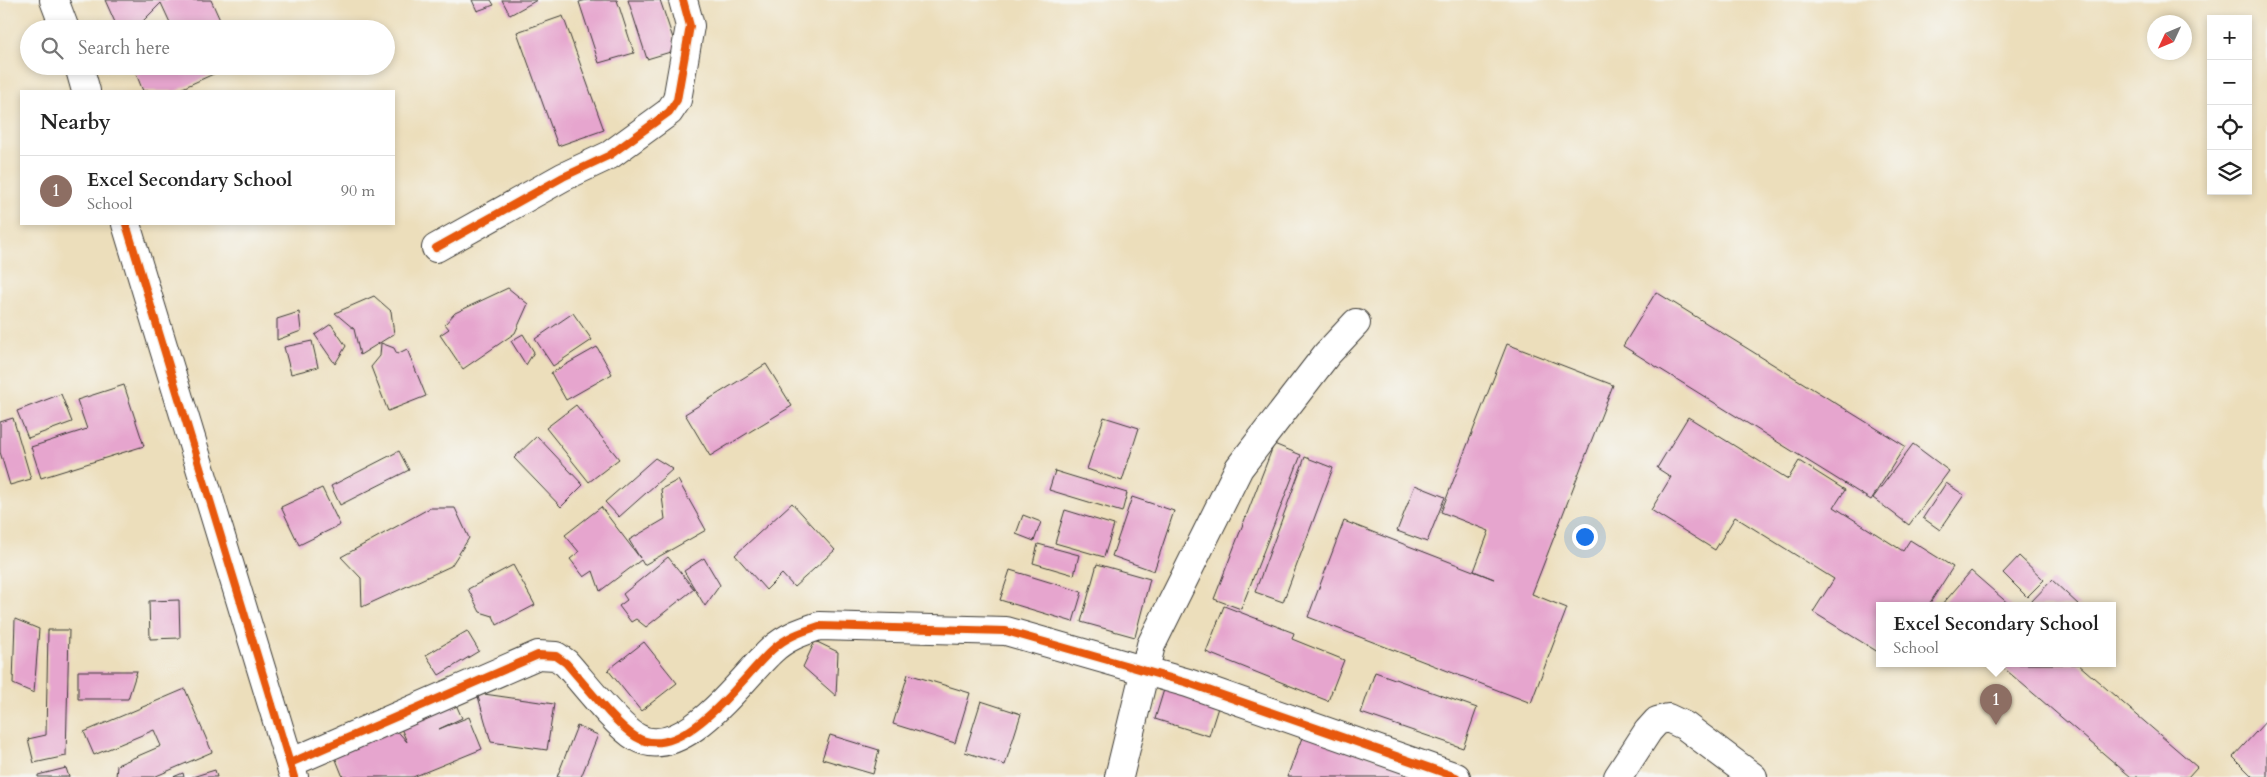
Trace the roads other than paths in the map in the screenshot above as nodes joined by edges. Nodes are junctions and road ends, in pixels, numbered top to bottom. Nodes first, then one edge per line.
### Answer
1 (54, 0) edge
2 (683, 0) edge
3 (62, 20) edge
4 (82, 75) edge
5 (86, 90) edge
6 (126, 225) edge
7 (436, 248) dead end
8 (1356, 323) dead end
9 (1144, 670) junction
10 (292, 770) edge
11 (1118, 777) edge
12 (1456, 777) edge
13 (1618, 777) edge
14 (1753, 777) edge

1 - 3 street
2 - 7 street
4 - 5 street
6 - 10 street
8 - 9 street
9 - 10 street
9 - 11 street
9 - 12 street
13 - 14 street

